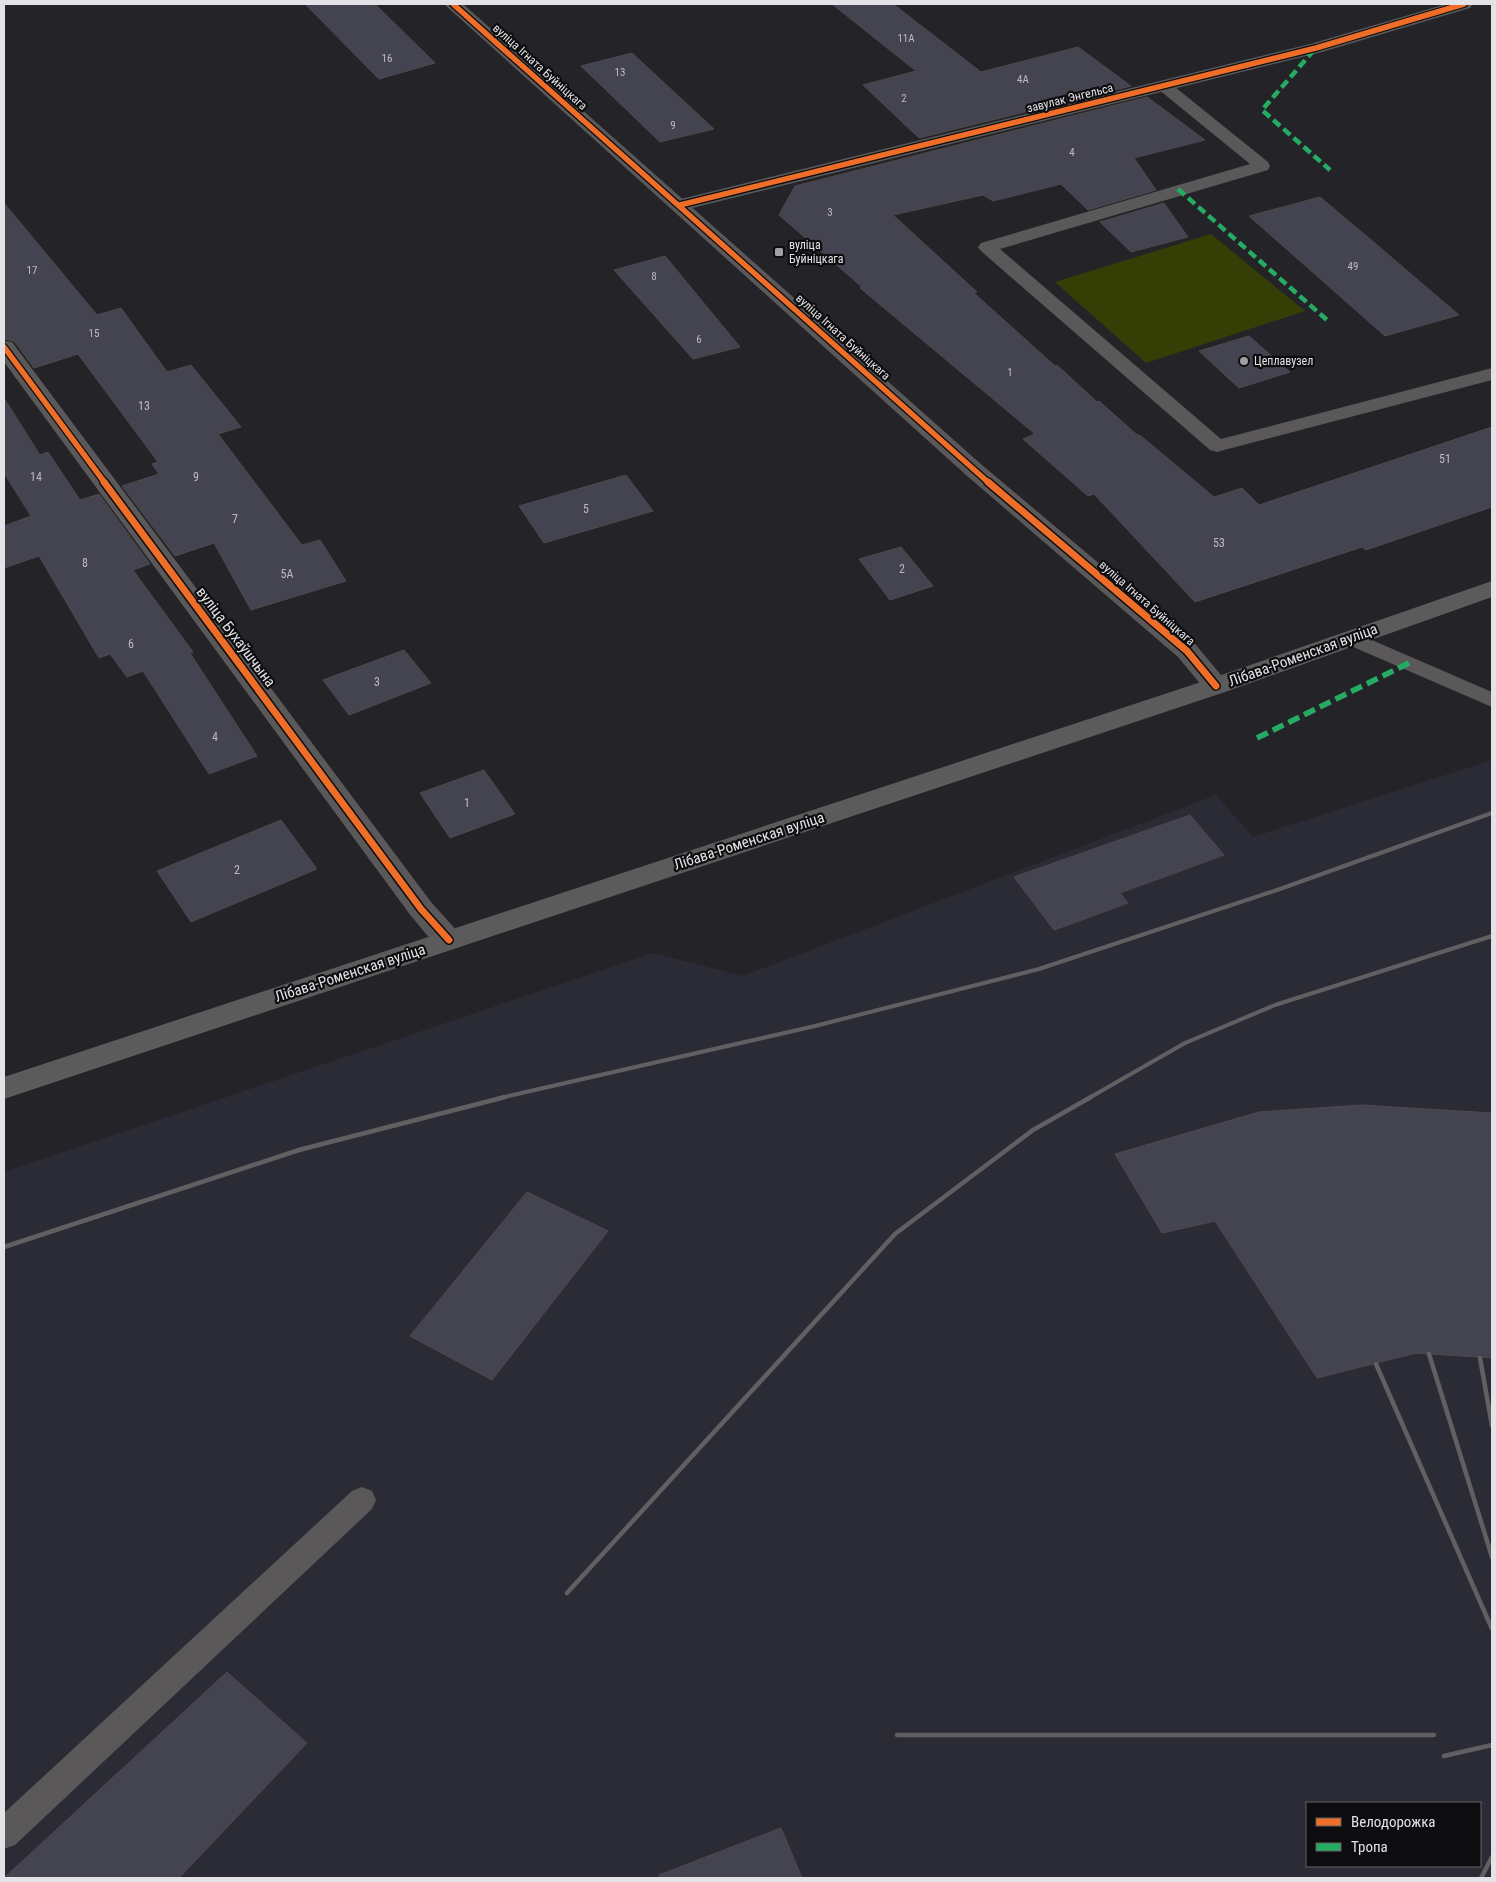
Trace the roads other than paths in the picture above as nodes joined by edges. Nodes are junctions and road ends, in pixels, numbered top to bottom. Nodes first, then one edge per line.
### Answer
1 (454, 4) edge
2 (1464, 4) edge
3 (1164, 86) junction
4 (680, 205) junction
5 (4, 347) edge
6 (1492, 374) edge
7 (1492, 589) edge
8 (1351, 638) junction
9 (1216, 686) junction
10 (1492, 700) edge
11 (449, 940) junction
12 (4, 1088) edge
13 (362, 1500) dead end
14 (4, 1834) edge

1 - 4 street, вуліца Ігната Буйніцкага
2 - 3 street, завулак Энгельса
3 - 4 street, завулак Энгельса
3 - 6 lane
4 - 9 street, вуліца Ігната Буйніцкага
5 - 11 street, вуліца Бухаўшчына
7 - 8 main road, Лібава-Роменская вуліца
8 - 9 main road, Лібава-Роменская вуліца
8 - 10 lane
9 - 11 main road, Лібава-Роменская вуліца
11 - 12 main road, Лібава-Роменская вуліца
13 - 14 lane

